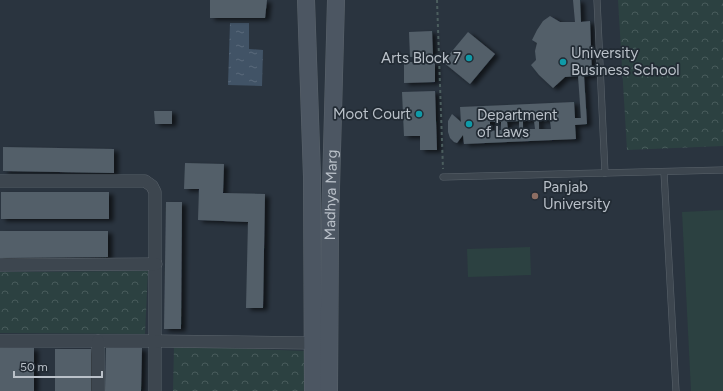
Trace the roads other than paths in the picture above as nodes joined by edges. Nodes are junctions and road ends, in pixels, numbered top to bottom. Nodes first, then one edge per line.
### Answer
1 (306, 0) edge
2 (336, 0) edge
3 (597, 0) edge
4 (723, 170) edge
5 (664, 172) junction
6 (605, 173) junction
7 (443, 177) road end
8 (0, 181) edge
9 (156, 264) junction
10 (0, 265) edge
11 (0, 341) edge
12 (98, 341) junction
13 (155, 341) junction
14 (312, 343) junction
15 (98, 391) edge
16 (155, 391) edge
17 (312, 391) edge
18 (329, 391) edge
19 (676, 391) edge

1 - 14 main road
2 - 18 main road, Madhya Marg
3 - 6 lane
4 - 5 lane
5 - 6 lane
5 - 19 lane
6 - 7 lane
8 - 9 street
9 - 10 street
9 - 13 street
11 - 12 street
12 - 13 street
12 - 15 street
13 - 14 street
13 - 16 street
14 - 17 main road

